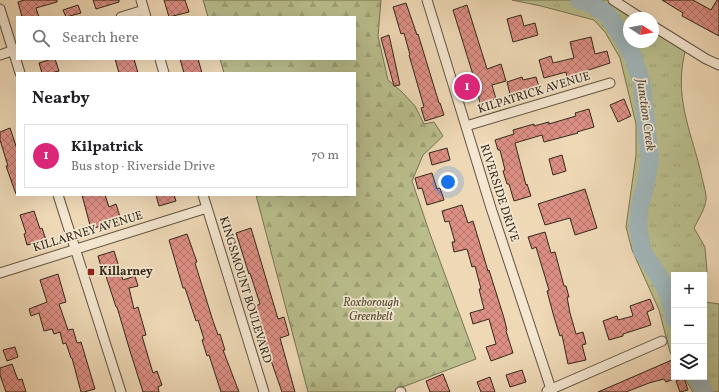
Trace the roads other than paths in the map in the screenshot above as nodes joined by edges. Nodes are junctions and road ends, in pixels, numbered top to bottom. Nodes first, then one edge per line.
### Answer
1 (141, 0) edge
2 (427, 0) edge
3 (613, 0) edge
4 (0, 8) edge
5 (632, 12) edge
6 (145, 14) edge
7 (129, 16) edge
8 (659, 30) edge
9 (15, 50) edge
10 (0, 55) edge
11 (17, 60) edge
12 (160, 60) edge
13 (719, 65) edge
14 (20, 72) edge
15 (164, 72) edge
16 (610, 83) dead end
17 (466, 126) junction
18 (58, 196) edge
19 (203, 196) edge
20 (207, 208) junction
21 (75, 248) junction
22 (0, 272) edge
23 (662, 341) dead end
24 (549, 391) edge
25 (121, 392) edge
26 (264, 392) edge

1 - 6 street
2 - 17 street, RIVERSIDE DRIVE
3 - 5 street
4 - 9 street
6 - 7 street
8 - 13 street
9 - 10 street
11 - 14 street
12 - 15 street
16 - 17 street, KILPATRICK AVENUE
17 - 24 street, RIVERSIDE DRIVE
18 - 21 street
19 - 20 street, KINGSMOUNT BOULEVARD
20 - 21 street, KILLARNEY AVENUE
20 - 26 street, KINGSMOUNT BOULEVARD
21 - 22 street, KILLARNEY AVENUE
21 - 25 street
23 - 24 street

